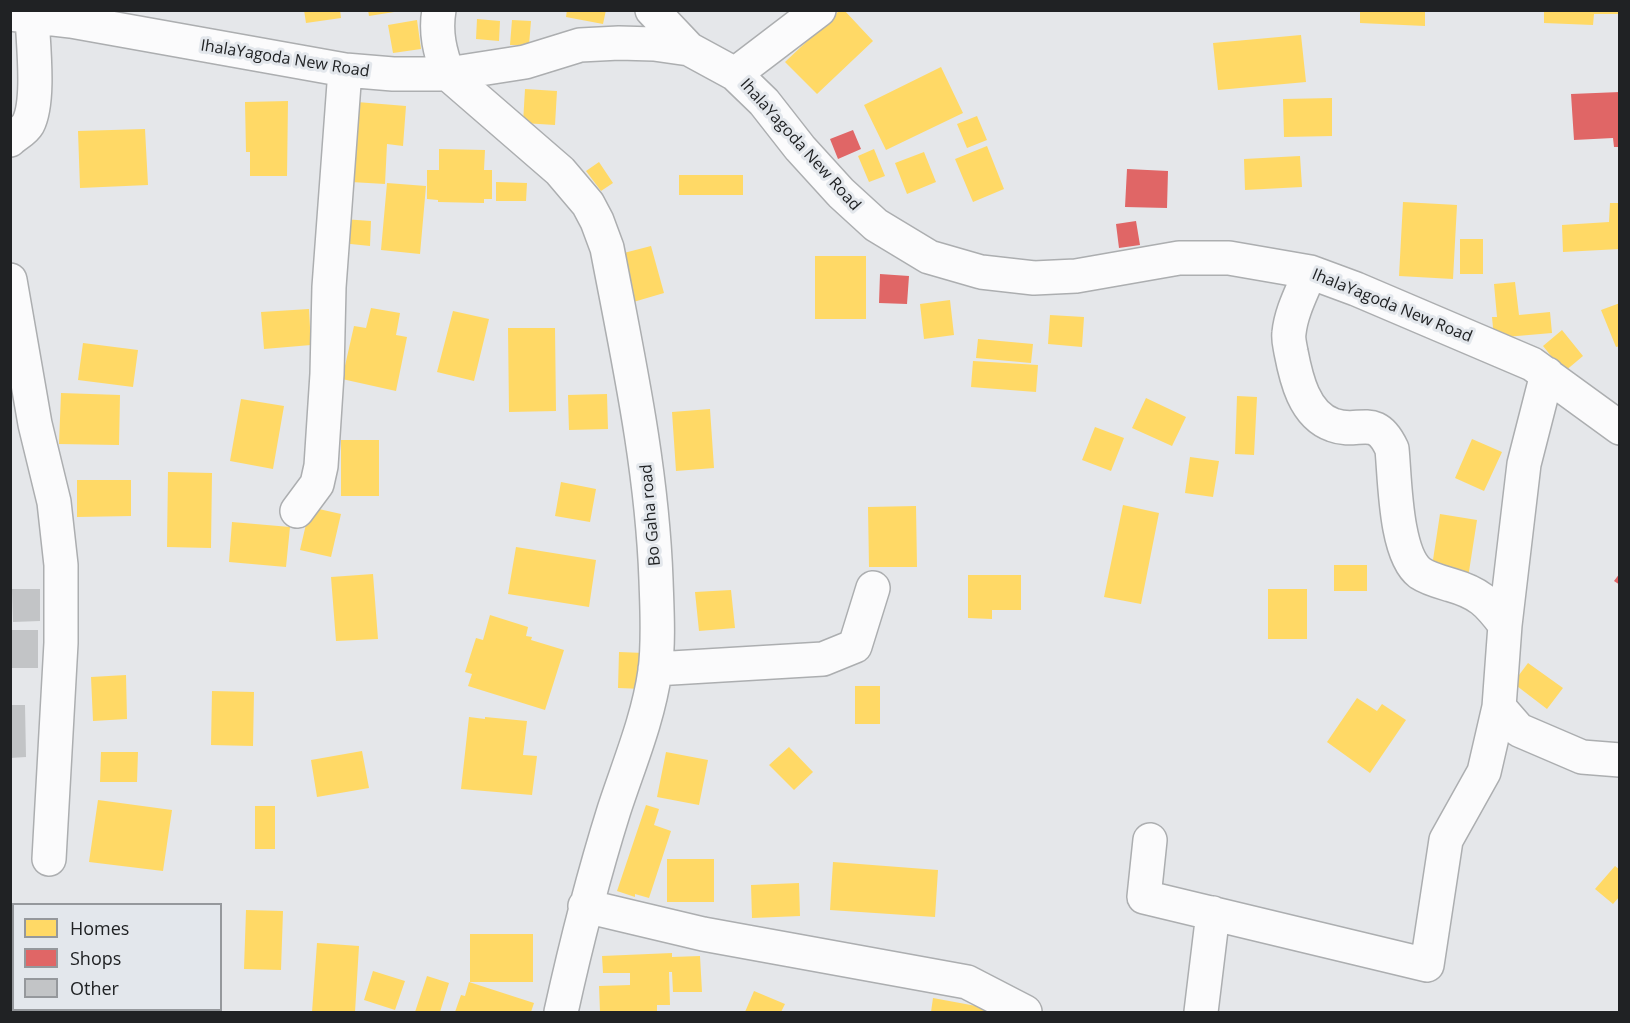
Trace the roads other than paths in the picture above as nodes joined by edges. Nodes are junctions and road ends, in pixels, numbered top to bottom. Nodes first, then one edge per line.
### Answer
1 (652, 10) edge
2 (819, 10) edge
3 (21, 15) edge
4 (434, 16) edge
5 (151, 24) edge
6 (689, 49) junction
7 (345, 70) junction
8 (447, 74) junction
9 (735, 74) junction
10 (10, 140) edge
11 (1310, 272) junction
12 (10, 280) edge
13 (1547, 374) junction
14 (1620, 428) edge
15 (297, 511) dead end
16 (873, 588) dead end
17 (1505, 626) junction
18 (655, 669) junction
19 (1499, 707) junction
20 (1620, 760) edge
21 (1150, 840) dead end
22 (49, 860) dead end
23 (585, 906) junction
24 (1213, 913) junction
25 (561, 1012) edge
26 (1024, 1012) edge
27 (1201, 1012) edge

1 - 6 street
2 - 9 street
3 - 5 street, IhalaYagoda New Road
3 - 10 street
4 - 8 street
5 - 7 street, IhalaYagoda New Road
6 - 8 street, IhalaYagoda New Road
6 - 9 street, IhalaYagoda New Road
7 - 8 street, IhalaYagoda New Road
7 - 15 street
8 - 18 street, Bo Gaha road
9 - 11 street, IhalaYagoda New Road
11 - 13 street, IhalaYagoda New Road
11 - 17 street
12 - 22 street
13 - 14 street, IhalaYagoda New Road
13 - 17 street
16 - 18 street
17 - 19 street
18 - 23 street, Bo Gaha road
19 - 20 street
19 - 24 street
21 - 24 street
23 - 25 street, Bo Gaha road
23 - 26 street
24 - 27 street

